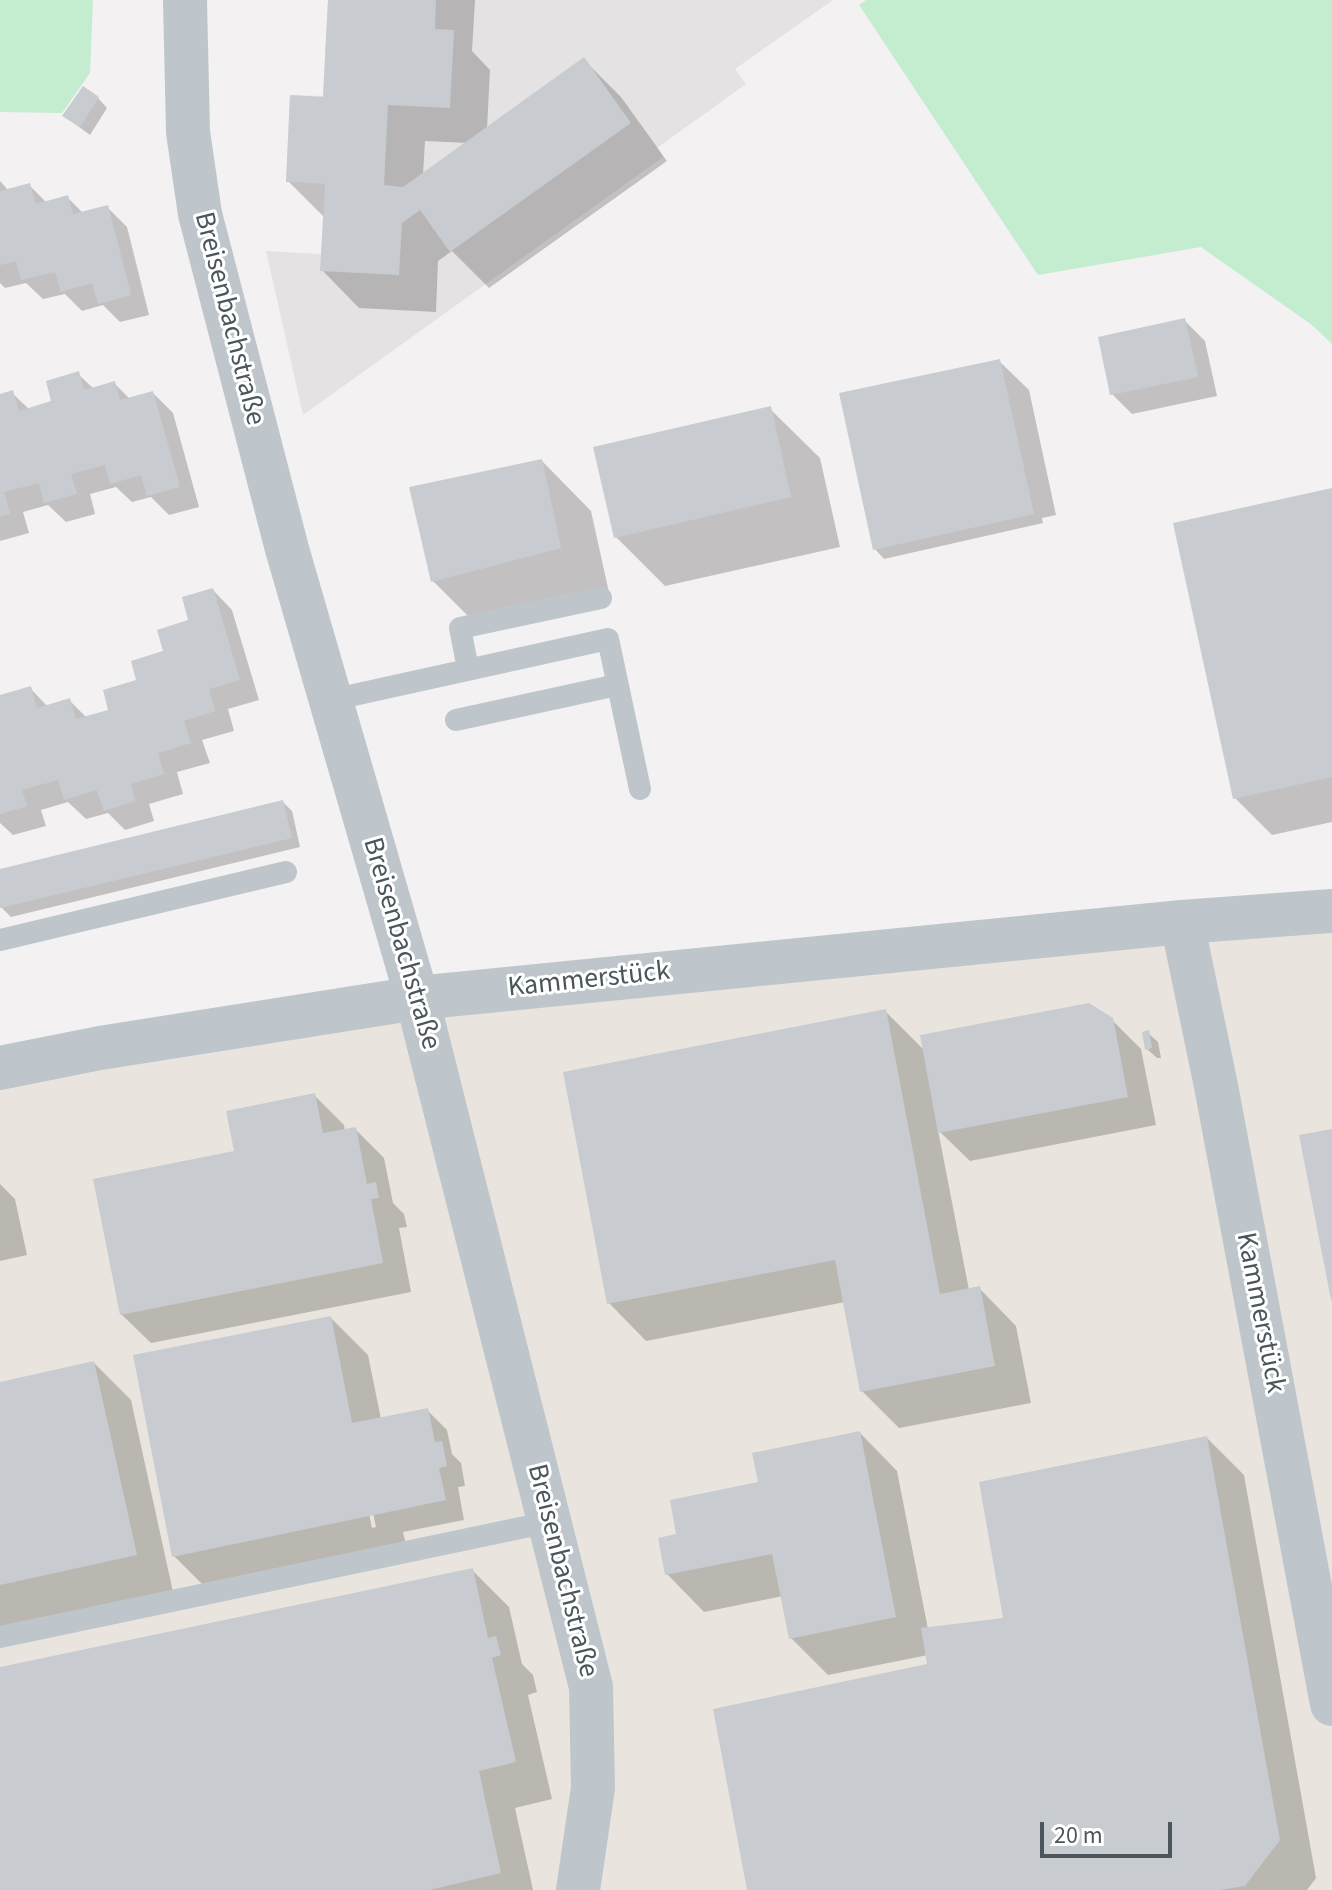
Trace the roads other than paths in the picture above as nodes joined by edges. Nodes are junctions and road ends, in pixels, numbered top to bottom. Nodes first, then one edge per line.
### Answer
1 (185, 0) edge
2 (601, 598) dead end
3 (468, 669) junction
4 (617, 685) junction
5 (331, 700) junction
6 (456, 720) dead end
7 (640, 789) dead end
8 (286, 872) dead end
9 (1332, 911) edge
10 (1182, 922) junction
11 (0, 940) edge
12 (417, 998) junction
13 (1, 1062) edge
14 (549, 1522) junction
15 (1320, 1574) edge
16 (0, 1637) edge
17 (1330, 1684) edge
18 (578, 1890) edge

1 - 5 street, Breisenbachstraße
2 - 3 lane
3 - 4 lane
3 - 5 lane
4 - 6 lane
4 - 7 lane
5 - 12 street, Breisenbachstraße
8 - 11 lane
9 - 10 street, Kammerstück
10 - 12 street, Kammerstück
10 - 15 street, Kammerstück
12 - 13 street, Kammerstück
12 - 14 street, Breisenbachstraße
14 - 16 lane
14 - 18 street, Breisenbachstraße
15 - 17 street, Kammerstück

